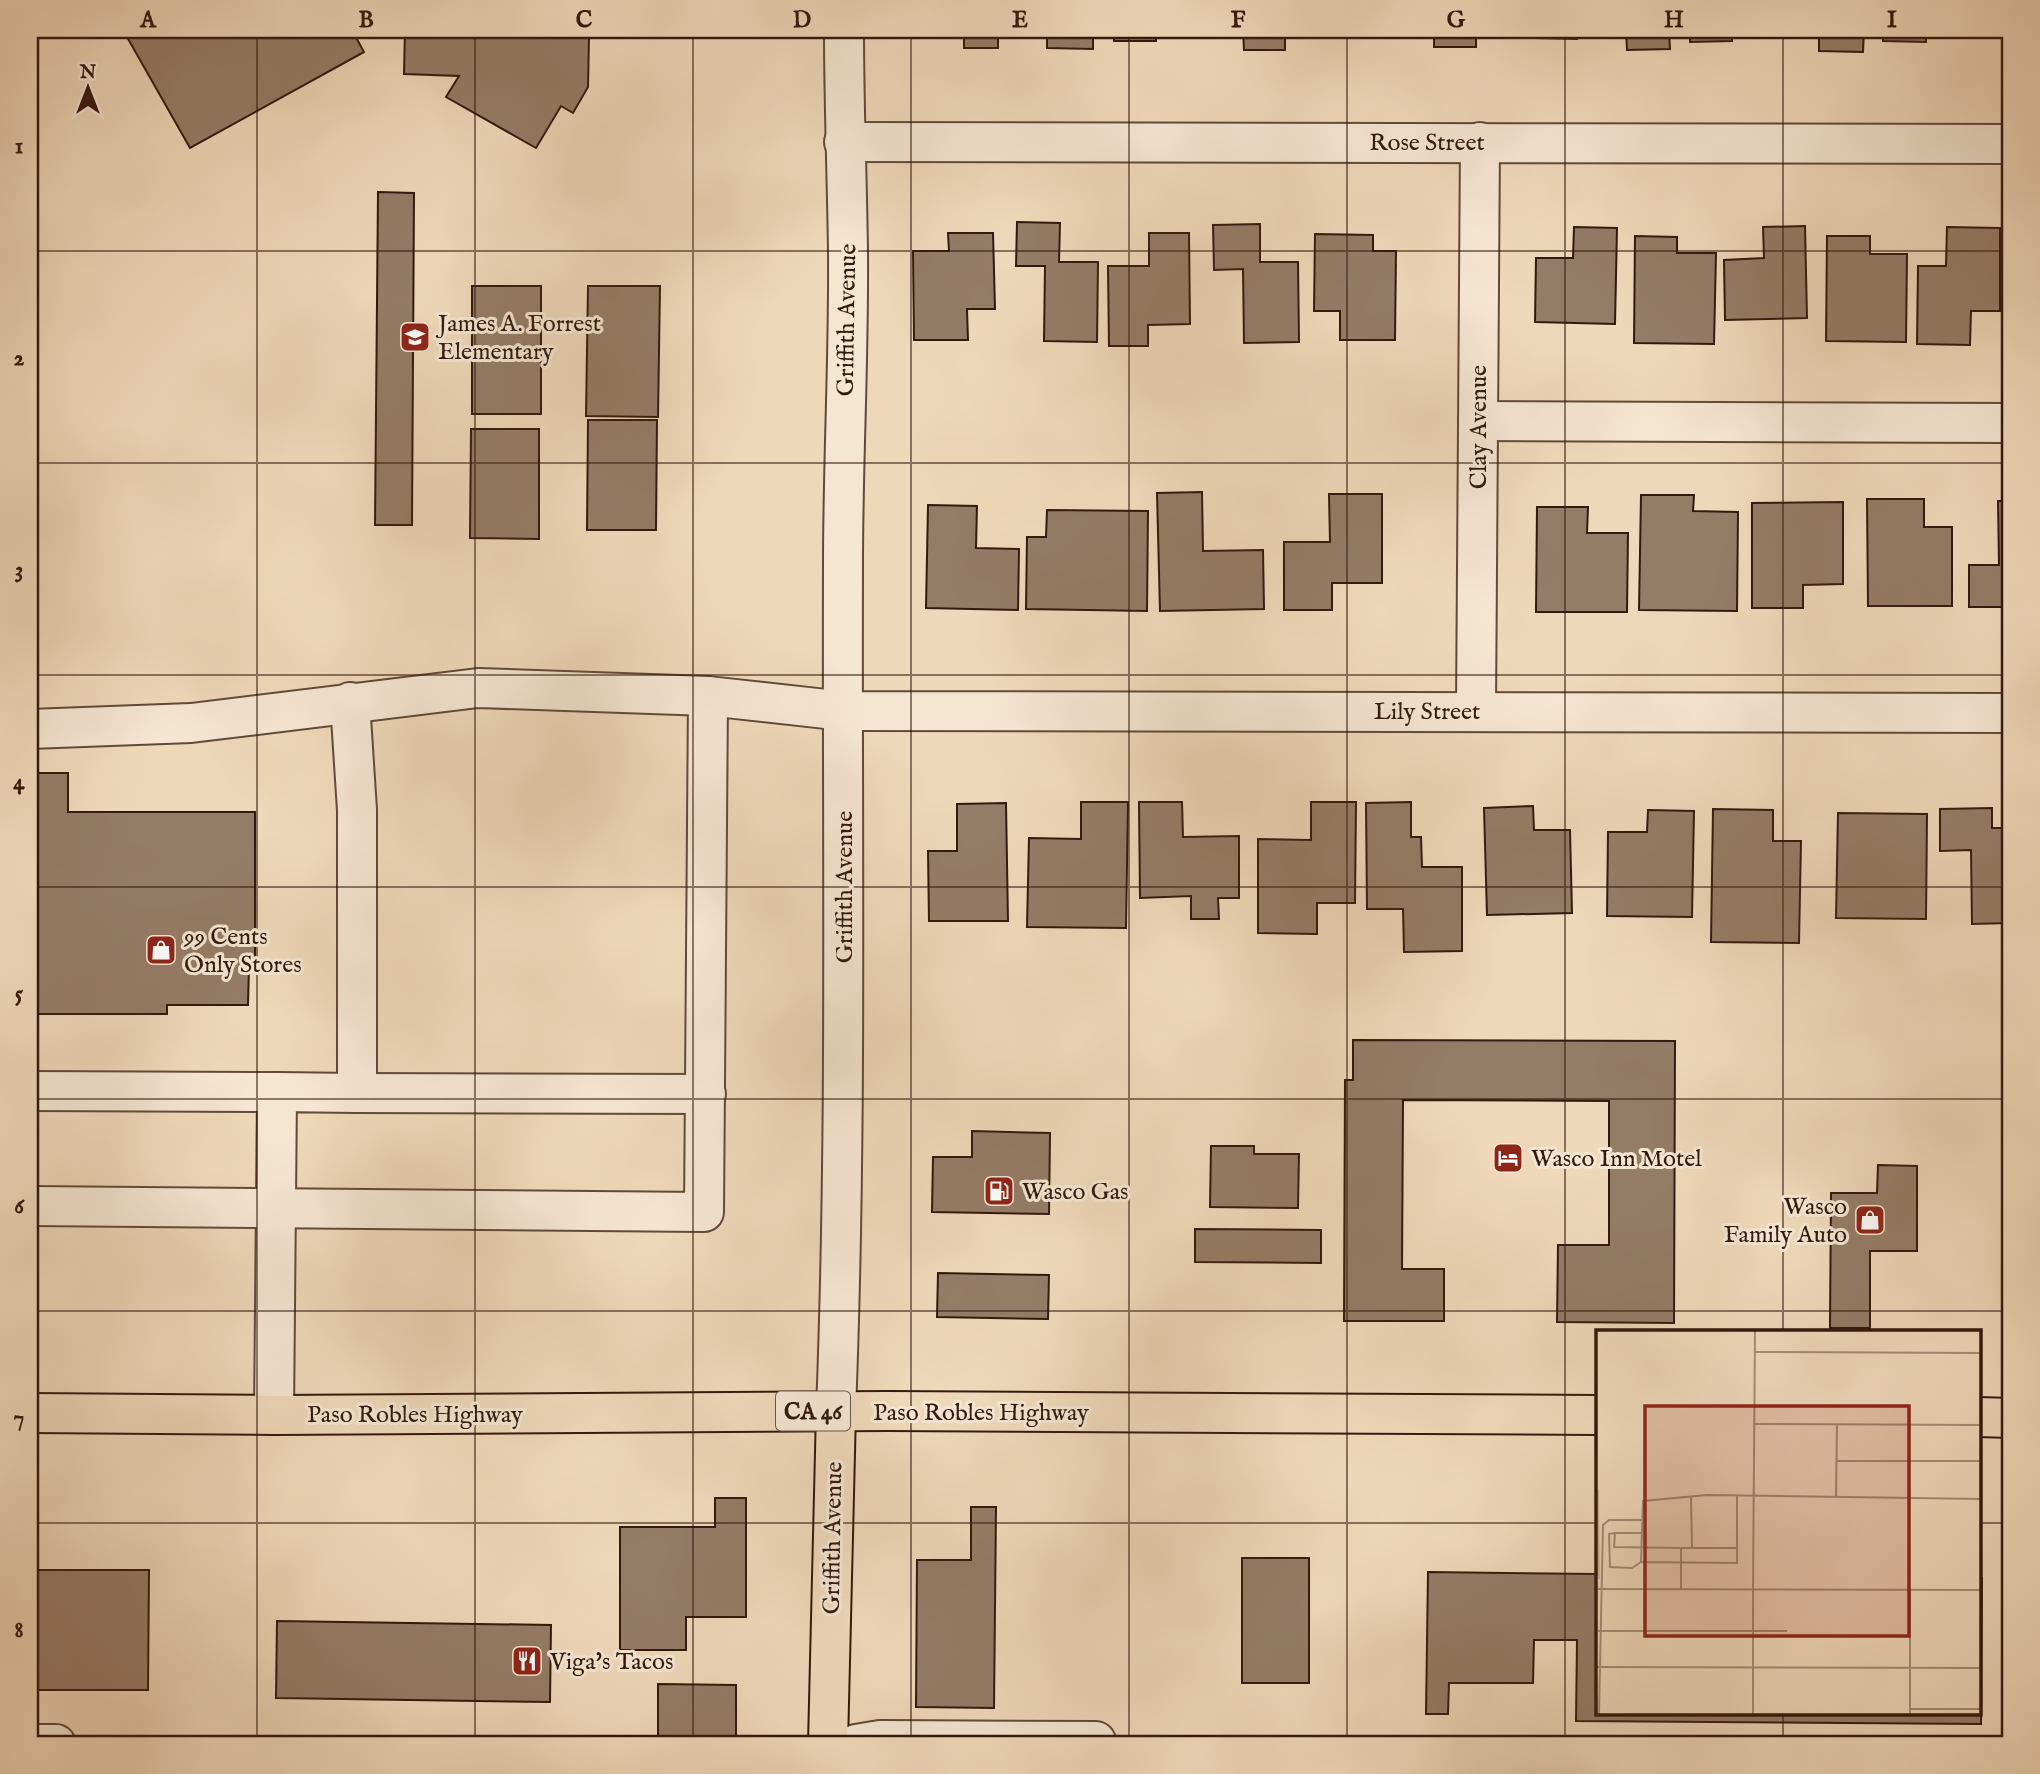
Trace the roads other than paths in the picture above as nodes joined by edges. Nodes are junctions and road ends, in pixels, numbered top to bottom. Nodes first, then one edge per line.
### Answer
1 (844, 30) edge
2 (844, 142) junction
3 (1480, 142) junction
4 (2010, 144) edge
5 (1478, 421) junction
6 (2010, 423) edge
7 (708, 696) junction
8 (350, 702) junction
9 (844, 711) junction
10 (1476, 711) junction
11 (2010, 713) edge
12 (30, 729) edge
13 (30, 1091) edge
14 (277, 1092) junction
15 (357, 1093) junction
16 (706, 1094) junction
17 (30, 1206) edge
18 (276, 1207) junction
19 (835, 1411) junction
20 (30, 1413) edge
21 (274, 1415) junction
22 (1596, 1415) edge
23 (1980, 1418) edge
24 (2010, 1418) edge
25 (1097, 1741) dead end
26 (30, 1744) edge
27 (57, 1744) edge
28 (828, 1744) edge
29 (856, 1744) edge

1 - 2 street, Griffith Avenue
2 - 3 street, Rose Street
2 - 9 street, Griffith Avenue
3 - 4 street, Rose Street
3 - 5 street, Clay Avenue
5 - 6 street
5 - 10 street, Clay Avenue
7 - 8 street, Lily Street
7 - 9 street, Lily Street
7 - 16 street
8 - 12 street, Lily Street
8 - 15 street
9 - 10 street, Lily Street
9 - 19 street, Griffith Avenue
10 - 11 street, Lily Street
13 - 14 street
14 - 15 street
14 - 18 street
15 - 16 street
16 - 18 street
17 - 18 street
18 - 21 street
19 - 21 main road, Paso Robles Highway / CA 46
19 - 22 main road, Paso Robles Highway / CA 46
19 - 28 main road, Griffith Avenue
20 - 21 main road, Paso Robles Highway / CA 46
23 - 24 main road
25 - 29 street
26 - 27 street

